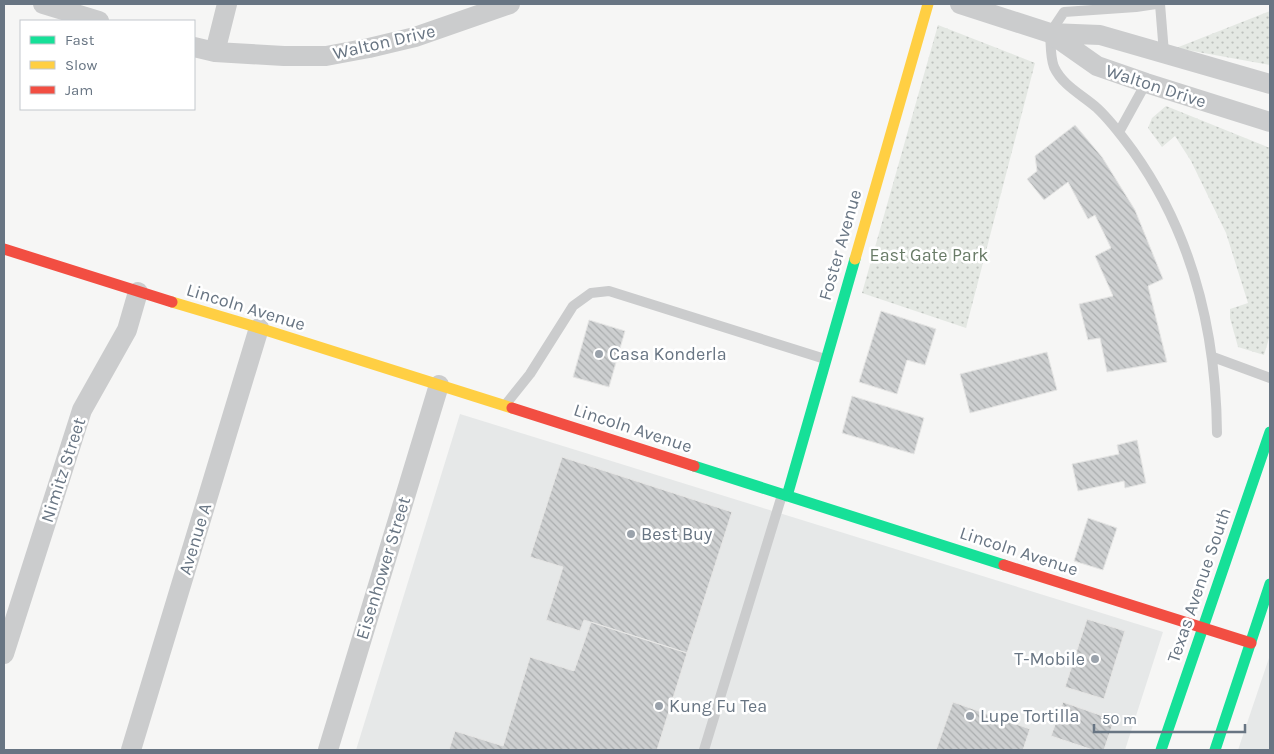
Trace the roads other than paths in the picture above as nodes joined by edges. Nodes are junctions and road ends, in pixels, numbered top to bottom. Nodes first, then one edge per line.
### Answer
1 (43, 4) edge
2 (227, 4) edge
3 (510, 4) edge
4 (928, 4) edge
5 (960, 4) edge
6 (1158, 4) edge
7 (96, 20) edge
8 (1050, 33) junction
9 (195, 47) edge
10 (216, 52) junction
11 (1164, 53) junction
12 (1146, 83) junction
13 (1270, 84) edge
14 (1270, 122) edge
15 (1119, 132) junction
16 (4, 249) edge
17 (138, 292) junction
18 (260, 328) junction
19 (1213, 357) junction
20 (826, 359) junction
21 (1270, 378) edge
22 (439, 385) junction
23 (504, 406) junction
24 (1270, 432) edge
25 (1218, 433) dead end
26 (785, 495) junction
27 (1270, 584) edge
28 (1202, 628) junction
29 (1251, 643) junction
30 (4, 654) edge
31 (131, 750) edge
32 (328, 750) edge
33 (704, 750) edge
34 (1161, 750) edge
35 (1215, 750) edge

1 - 7 street
2 - 10 street
3 - 10 street, Walton Drive
4 - 20 street, Foster Avenue
5 - 8 street, Walton Drive
6 - 8 lane
6 - 11 lane
8 - 11 street, Walton Drive
8 - 12 street, Walton Drive
8 - 15 lane
9 - 10 street, Walton Drive
11 - 13 street, Walton Drive
12 - 14 street, Walton Drive
12 - 15 lane
15 - 19 lane
16 - 17 street, Lincoln Avenue
17 - 18 street, Lincoln Avenue
17 - 30 street, Nimitz Street
18 - 22 street, Lincoln Avenue
18 - 31 street, Avenue A
19 - 21 lane
19 - 25 lane
20 - 23 lane
20 - 26 street, Foster Avenue
22 - 23 street, Lincoln Avenue
22 - 32 street, Eisenhower Street
23 - 26 street, Lincoln Avenue
24 - 28 street, Texas Avenue South
26 - 28 street, Lincoln Avenue
26 - 33 lane
27 - 29 street
28 - 29 street, Lincoln Avenue
28 - 34 street, Texas Avenue South
29 - 35 street

